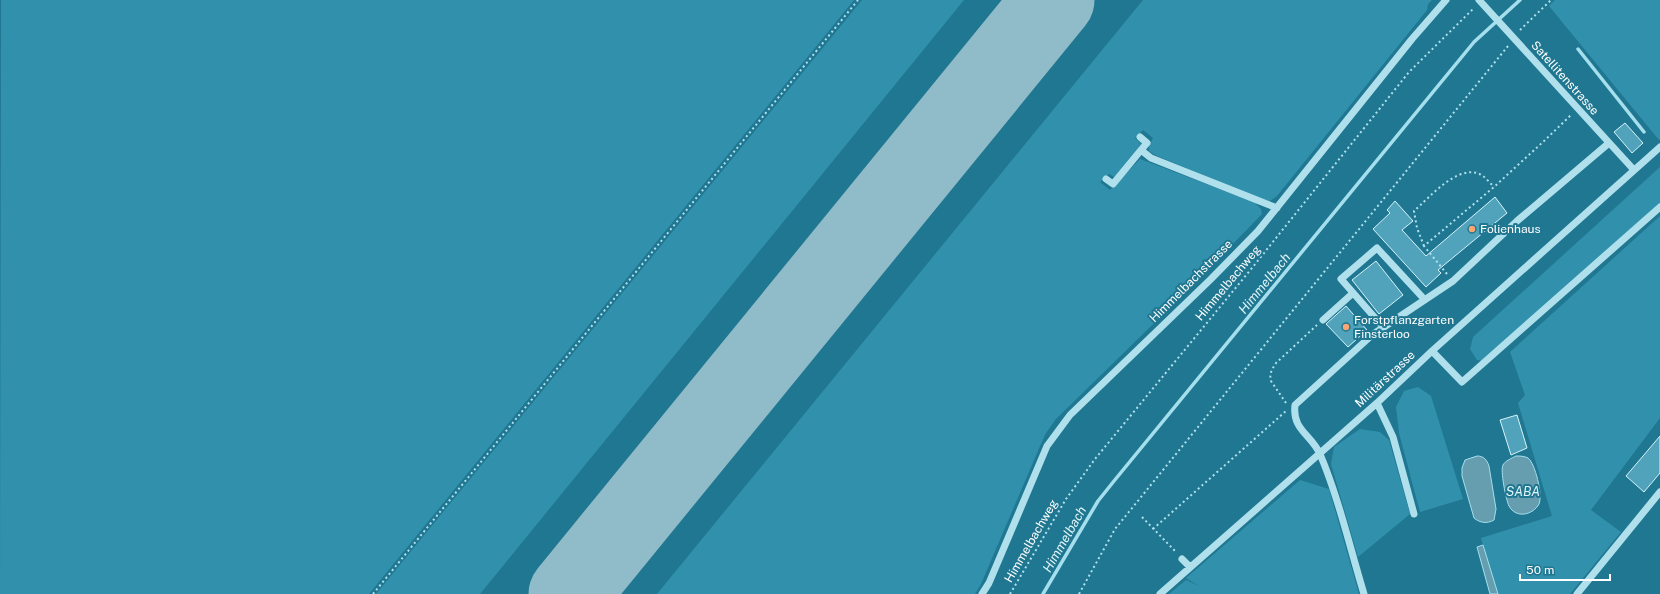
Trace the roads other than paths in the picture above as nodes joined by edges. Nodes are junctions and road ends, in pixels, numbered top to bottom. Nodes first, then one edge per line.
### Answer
1 (1446, 0) edge
2 (1482, 3) edge
3 (1140, 137) dead end
4 (1609, 142) junction
5 (1660, 147) edge
6 (1141, 150) junction
7 (1634, 170) junction
8 (1106, 179) dead end
9 (1660, 207) edge
10 (1277, 208) junction
11 (1353, 293) junction
12 (1425, 300) junction
13 (1323, 320) road end
14 (1383, 327) junction
15 (1432, 351) junction
16 (1377, 403) junction
17 (1319, 452) junction
18 (1660, 492) edge
19 (1414, 514) dead end
20 (1182, 559) road end
21 (1190, 567) junction
22 (982, 594) edge
23 (1160, 594) edge
24 (1364, 594) edge
25 (1577, 594) edge

1 - 10 street, Himmelbachstrasse
2 - 4 street, Satellitenstrasse
3 - 6 street
4 - 7 street, Satellitenstrasse
4 - 12 street
5 - 7 street, Militärstrasse
6 - 8 street
6 - 10 street
7 - 15 street, Militärstrasse
9 - 15 street
10 - 22 street, Himmelbachstrasse
11 - 12 street
11 - 13 street
11 - 14 street
12 - 14 street
14 - 17 street
15 - 16 street, Militärstrasse
16 - 17 street, Militärstrasse
16 - 19 street
17 - 21 street, Militärstrasse
17 - 24 street
18 - 25 street
20 - 21 street
21 - 23 street, Militärstrasse

